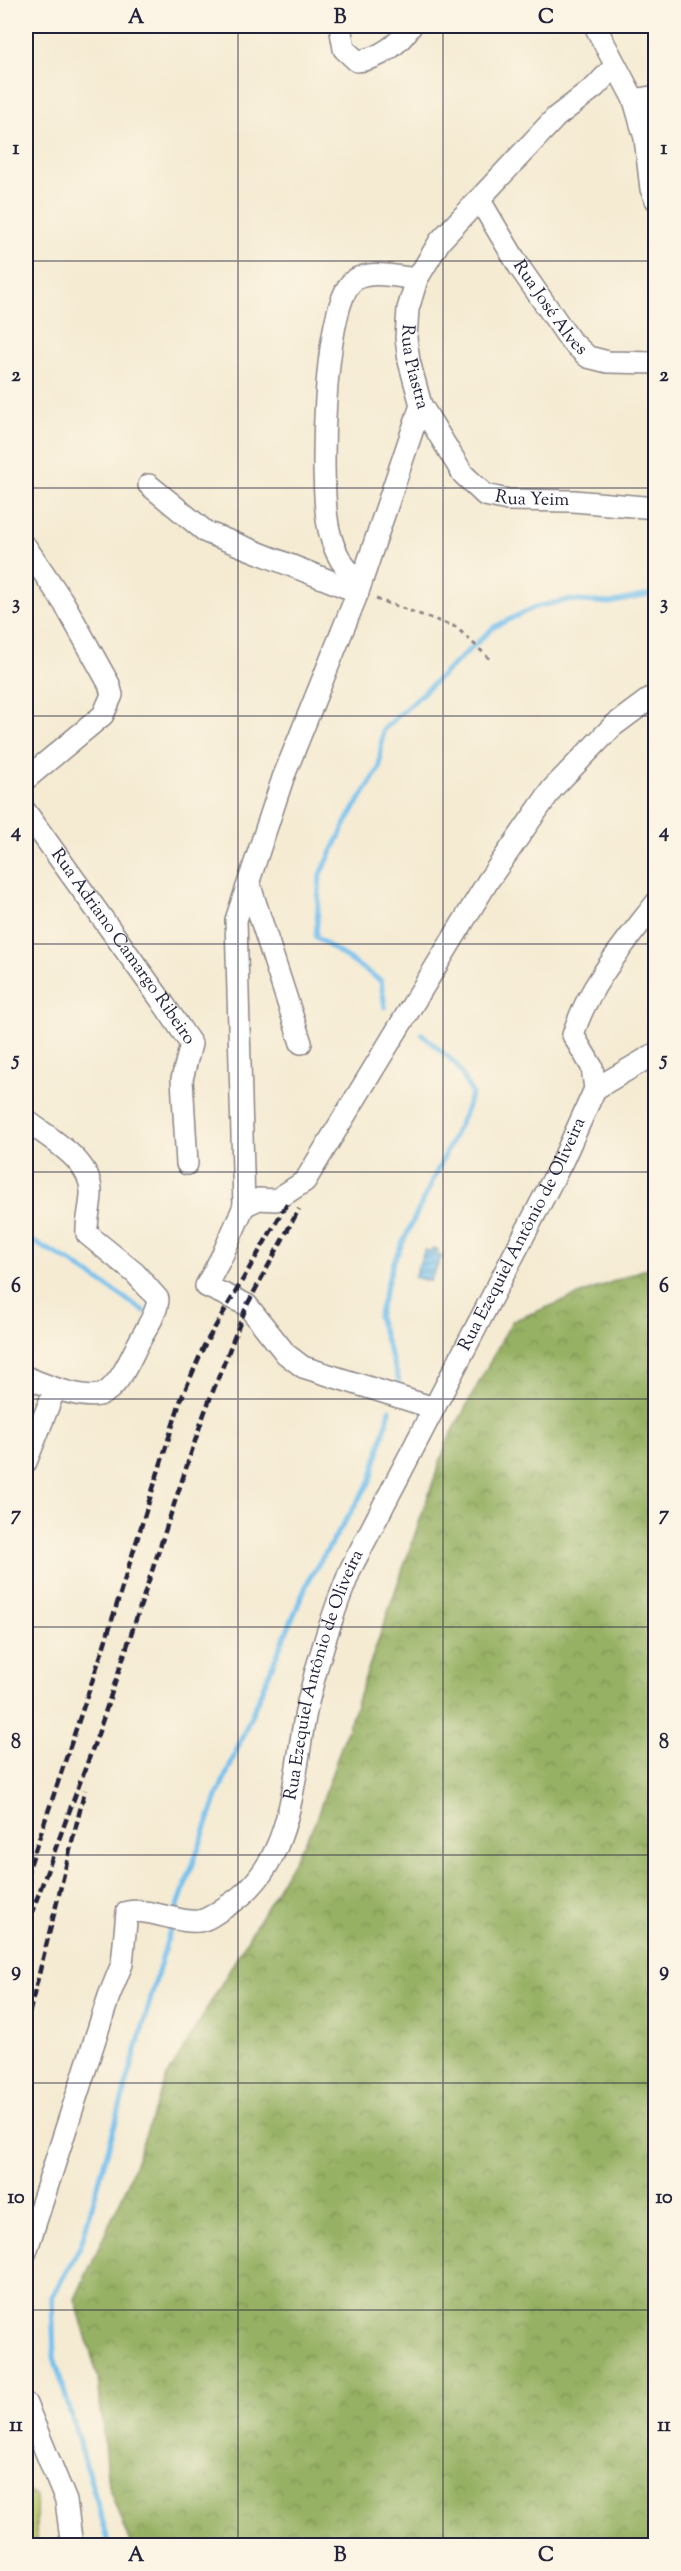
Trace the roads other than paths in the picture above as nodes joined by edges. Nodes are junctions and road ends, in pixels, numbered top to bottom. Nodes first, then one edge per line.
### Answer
1 (340, 26) edge
2 (411, 26) edge
3 (595, 26) edge
4 (614, 67) junction
5 (656, 96) edge
6 (634, 100) junction
7 (479, 199) junction
8 (656, 200) edge
9 (417, 279) junction
10 (656, 363) edge
11 (421, 405) junction
12 (149, 485) dead end
13 (656, 508) edge
14 (26, 547) edge
15 (359, 587) junction
16 (656, 694) edge
17 (26, 779) edge
18 (26, 812) edge
19 (249, 883) junction
20 (656, 903) edge
21 (301, 1043) dead end
22 (656, 1053) edge
23 (595, 1089) junction
24 (26, 1120) edge
25 (188, 1164) dead end
26 (244, 1206) junction
27 (26, 1377) edge
28 (55, 1389) junction
29 (434, 1408) junction
30 (26, 1462) edge
31 (26, 2252) edge
32 (26, 2404) edge
33 (72, 2546) edge

1 - 2 street
3 - 4 street
4 - 6 street
4 - 7 street, Rua Piastra
5 - 6 street
6 - 8 street
7 - 9 street, Rua Piastra
7 - 10 street, Rua José Alves
9 - 11 street, Rua Piastra
9 - 15 street
11 - 13 street, Rua Yeim
11 - 15 street, Rua Piastra
12 - 15 street
14 - 17 street
15 - 19 street, Rua Piastra
16 - 26 street
18 - 25 street, Rua Adriano Camargo Ribeiro
19 - 21 street
19 - 26 street, Rua Piastra
20 - 23 street
22 - 23 street
23 - 29 street, Rua Ezequiel Antônio de Oliveira
24 - 28 street
26 - 29 street
27 - 28 street
28 - 30 street
29 - 31 street, Rua Ezequiel Antônio de Oliveira
32 - 33 street

